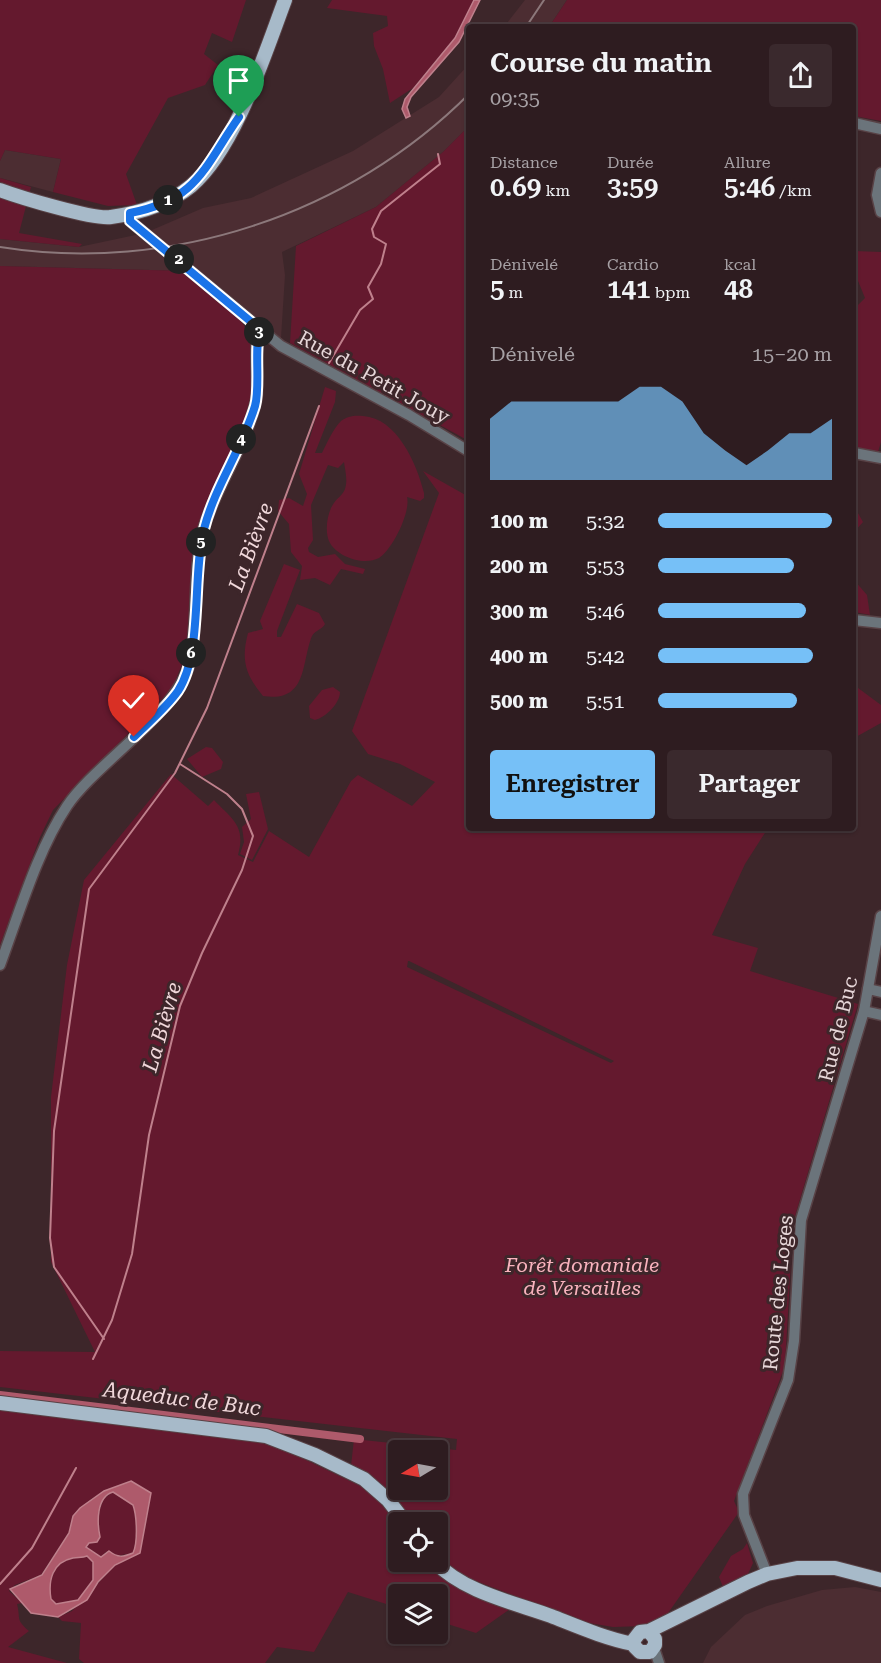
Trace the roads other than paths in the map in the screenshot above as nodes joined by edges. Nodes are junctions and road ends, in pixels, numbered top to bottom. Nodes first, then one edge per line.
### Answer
1 (285, 0) edge
2 (856, 123) edge
3 (881, 129) edge
4 (881, 173) edge
5 (0, 183) edge
6 (0, 190) edge
7 (881, 212) edge
8 (124, 214) junction
9 (261, 330) junction
10 (466, 450) edge
11 (856, 453) edge
12 (881, 458) edge
13 (856, 620) edge
14 (881, 622) edge
15 (881, 916) edge
16 (0, 965) edge
17 (868, 989) junction
18 (881, 992) edge
19 (864, 1011) junction
20 (881, 1015) edge
21 (822, 1149) joint
22 (0, 1402) edge
23 (397, 1512) edge
24 (448, 1572) edge
25 (766, 1574) junction
26 (881, 1580) edge
27 (648, 1650) edge

1 - 8 main road
2 - 3 street
4 - 7 street
5 - 8 main road
6 - 8 main road
8 - 9 street, Rue du Petit Jouy
9 - 10 street, Rue du Petit Jouy
9 - 16 street
11 - 12 street
13 - 14 street
15 - 17 street, Rue de Buc
17 - 18 street
17 - 19 street, Rue de Buc
19 - 20 street
19 - 21 street, Rue de Buc
21 - 25 street, Route des Loges
22 - 23 main road
24 - 27 main road
25 - 26 main road
25 - 27 main road

